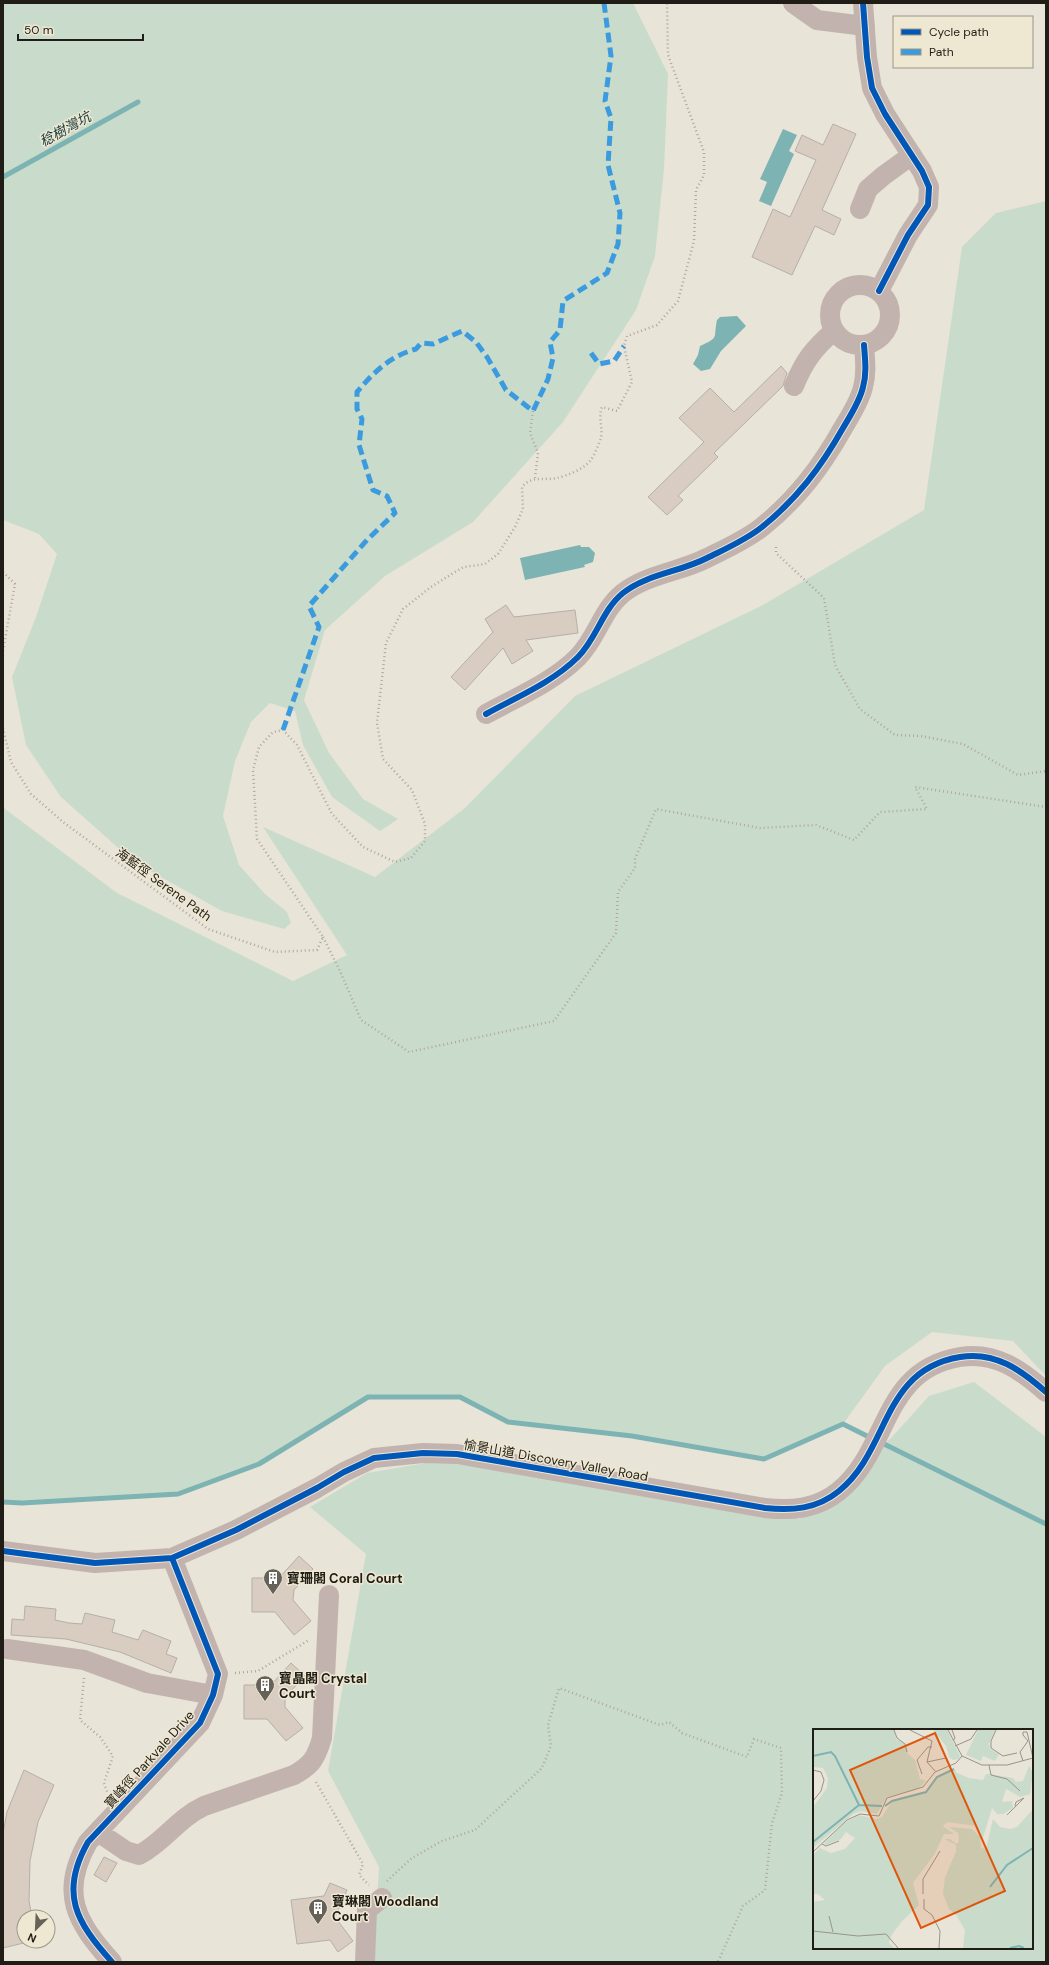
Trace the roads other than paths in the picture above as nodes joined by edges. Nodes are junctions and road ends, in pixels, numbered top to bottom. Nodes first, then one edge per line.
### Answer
1 (793, 3) edge
2 (864, 3) edge
3 (865, 26) junction
4 (912, 155) junction
5 (860, 209) dead end
6 (880, 291) junction
7 (834, 331) junction
8 (864, 345) junction
9 (794, 386) dead end
10 (486, 714) dead end
11 (1046, 1392) edge
12 (3, 1551) edge
13 (172, 1558) junction
14 (329, 1595) dead end
15 (6, 1649) dead end
16 (214, 1695) junction
17 (98, 1832) junction
18 (382, 1898) road end
19 (112, 1962) edge
20 (365, 1962) edge

1 - 3 street
2 - 3 street
3 - 4 street
4 - 5 street
4 - 6 street
6 - 7 street
6 - 8 street
7 - 8 street
7 - 9 street
8 - 10 street
11 - 13 street, 愉景山道 Discovery Valley Road
12 - 13 street, 愉景山道 Discovery Valley Road
13 - 16 street, 寶峰徑 Parkvale Drive
14 - 17 street
15 - 16 street
16 - 17 street, 寶峰徑 Parkvale Drive
17 - 19 street, 寶峰徑 Parkvale Drive
18 - 20 street

